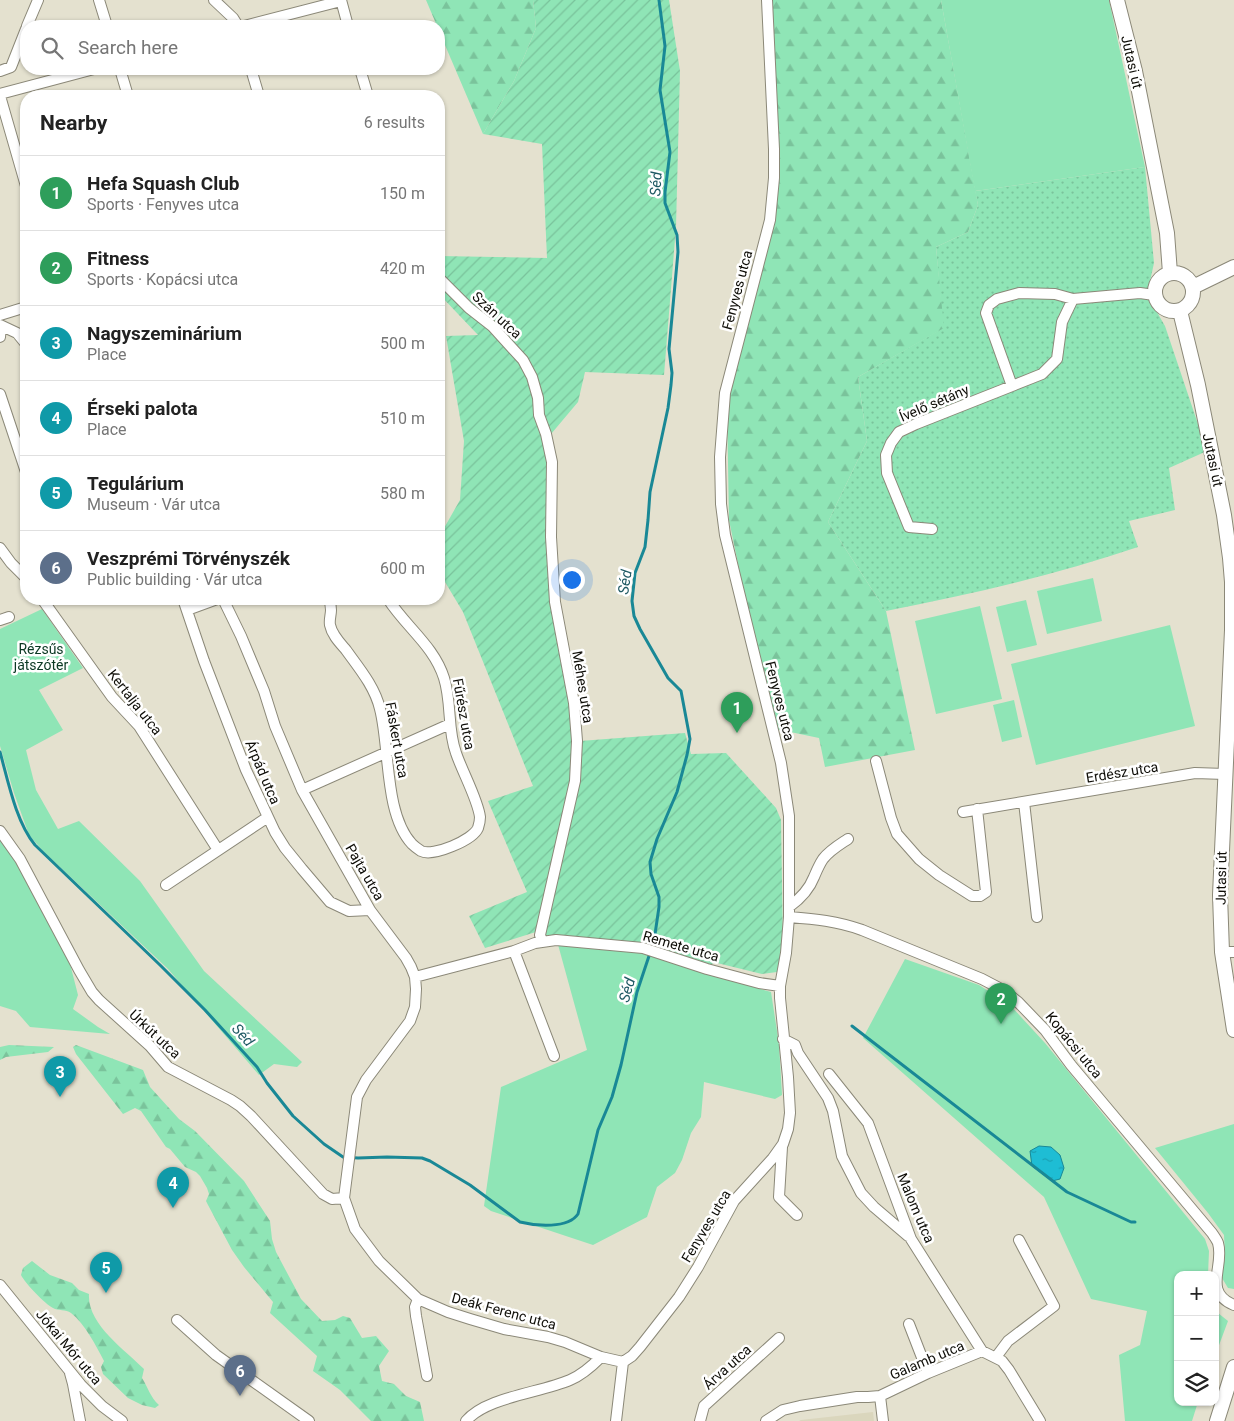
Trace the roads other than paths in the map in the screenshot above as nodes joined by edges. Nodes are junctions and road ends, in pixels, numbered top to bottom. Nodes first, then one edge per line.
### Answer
1 (38, 0) edge
2 (99, 0) edge
3 (214, 0) edge
4 (767, 0) edge
5 (1117, 0) edge
6 (341, 1) edge
7 (30, 20) edge
8 (105, 20) edge
9 (234, 20) edge
10 (267, 20) edge
11 (346, 20) edge
12 (20, 45) edge
13 (0, 71) edge
14 (72, 75) edge
15 (122, 75) edge
16 (253, 75) edge
17 (362, 75) edge
18 (126, 90) edge
19 (256, 90) edge
20 (366, 90) edge
21 (0, 95) edge
22 (20, 165) edge
23 (1234, 267) edge
24 (1170, 273) junction
25 (445, 284) edge
26 (1193, 288) junction
27 (1154, 295) junction
28 (1073, 299) junction
29 (20, 309) edge
30 (1180, 311) junction
31 (0, 315) edge
32 (0, 329) edge
33 (20, 337) edge
34 (1012, 386) junction
35 (0, 394) edge
36 (546, 434) joint
37 (20, 454) edge
38 (1229, 511) edge
39 (932, 529) dead end
40 (0, 548) edge
41 (20, 572) edge
42 (46, 605) edge
43 (185, 605) edge
44 (201, 605) edge
45 (226, 605) edge
46 (330, 605) edge
47 (392, 605) edge
48 (187, 610) junction
49 (450, 724) junction
50 (1230, 729) edge
51 (386, 753) junction
52 (876, 761) dead end
53 (1224, 774) junction
54 (302, 790) junction
55 (1024, 802) junction
56 (977, 810) junction
57 (963, 812) dead end
58 (268, 817) junction
59 (0, 831) edge
60 (848, 839) dead end
61 (218, 850) junction
62 (432, 852) joint
63 (166, 885) dead end
64 (370, 910) junction
65 (789, 912) junction
66 (1037, 917) dead end
67 (542, 941) junction
68 (514, 950) junction
69 (1228, 952) edge
70 (415, 977) junction
71 (780, 986) junction
72 (1234, 1030) edge
73 (783, 1039) junction
74 (554, 1056) dead end
75 (829, 1074) dead end
76 (782, 1146) junction
77 (349, 1164) joint
78 (344, 1198) junction
79 (796, 1215) dead end
80 (911, 1239) junction
81 (1019, 1240) dead end
82 (0, 1285) edge
83 (418, 1299) junction
84 (1234, 1305) edge
85 (177, 1320) dead end
86 (909, 1324) dead end
87 (779, 1338) dead end
88 (982, 1351) junction
89 (601, 1357) junction
90 (996, 1357) junction
91 (623, 1362) junction
92 (1234, 1368) edge
93 (68, 1370) junction
94 (928, 1373) junction
95 (427, 1376) dead end
96 (880, 1396) junction
97 (80, 1421) edge
98 (122, 1421) edge
99 (309, 1421) edge
100 (466, 1421) edge
101 (616, 1421) edge
102 (700, 1421) edge
103 (766, 1421) edge
104 (883, 1421) edge
105 (1040, 1421) edge
106 (1217, 1421) edge

1 - 7 street
2 - 8 street
3 - 9 street
4 - 65 street, Fenyves utca
5 - 24 street, Jutasi út
6 - 10 street
6 - 11 street
12 - 13 street
14 - 21 street
15 - 18 street
16 - 19 street
17 - 20 street
21 - 22 street
23 - 26 street
24 - 26 street
24 - 27 street
25 - 36 street, Szán utca
26 - 30 street
27 - 28 street
27 - 30 street
28 - 34 street, Ívelő sétány
28 - 34 street
29 - 31 street
30 - 38 street, Jutasi út
32 - 33 street
34 - 39 street, Ívelő sétány
35 - 37 street
36 - 67 street, Méhes utca
38 - 50 street, Jutasi út
40 - 41 street
42 - 61 street, Kertalja utca
43 - 48 street, Árpád utca
44 - 48 street
45 - 54 street, Pajta utca
46 - 51 street, Fáskert utca
47 - 49 street, Fűrész utca
48 - 58 street, Árpád utca
49 - 51 street
49 - 62 street, Fűrész utca
50 - 53 street, Jutasi út
51 - 54 street
51 - 62 street, Fáskert utca
52 - 56 street
53 - 55 street, Erdész utca
53 - 69 street, Jutasi út
54 - 64 street, Pajta utca
55 - 56 street, Erdész utca
55 - 66 street
56 - 57 street, Erdész utca
58 - 61 street
58 - 64 street, Árpád utca
59 - 78 street, Úrkút utca
60 - 65 street
61 - 63 street
64 - 70 street, Pajta utca
65 - 71 street, Fenyves utca
65 - 84 street, Kopácsi utca
67 - 68 street, Remete utca
67 - 71 street, Remete utca
68 - 70 street, Remete utca
68 - 74 street
69 - 72 street, Jutasi út
70 - 77 street, Pajta utca
71 - 73 street, Fenyves utca
73 - 76 street, Fenyves utca
73 - 80 street
75 - 80 street, Malom utca
76 - 79 street
76 - 91 street, Fenyves utca
77 - 78 street, Deák Ferenc utca
78 - 83 street, Deák Ferenc utca
80 - 88 street, Malom utca
81 - 90 street
82 - 93 street, Jókai Mór utca
83 - 89 street, Deák Ferenc utca
83 - 95 street
85 - 99 street
86 - 94 street
87 - 102 street, Árva utca
88 - 90 street, Galamb utca
88 - 94 street, Galamb utca
89 - 91 street, Deák Ferenc utca
89 - 100 street
90 - 105 street
91 - 101 street
92 - 106 street
93 - 97 street
93 - 98 street, Jókai Mór utca
94 - 96 street, Galamb utca
96 - 103 street, Galamb utca
96 - 104 street, Galamb utca

